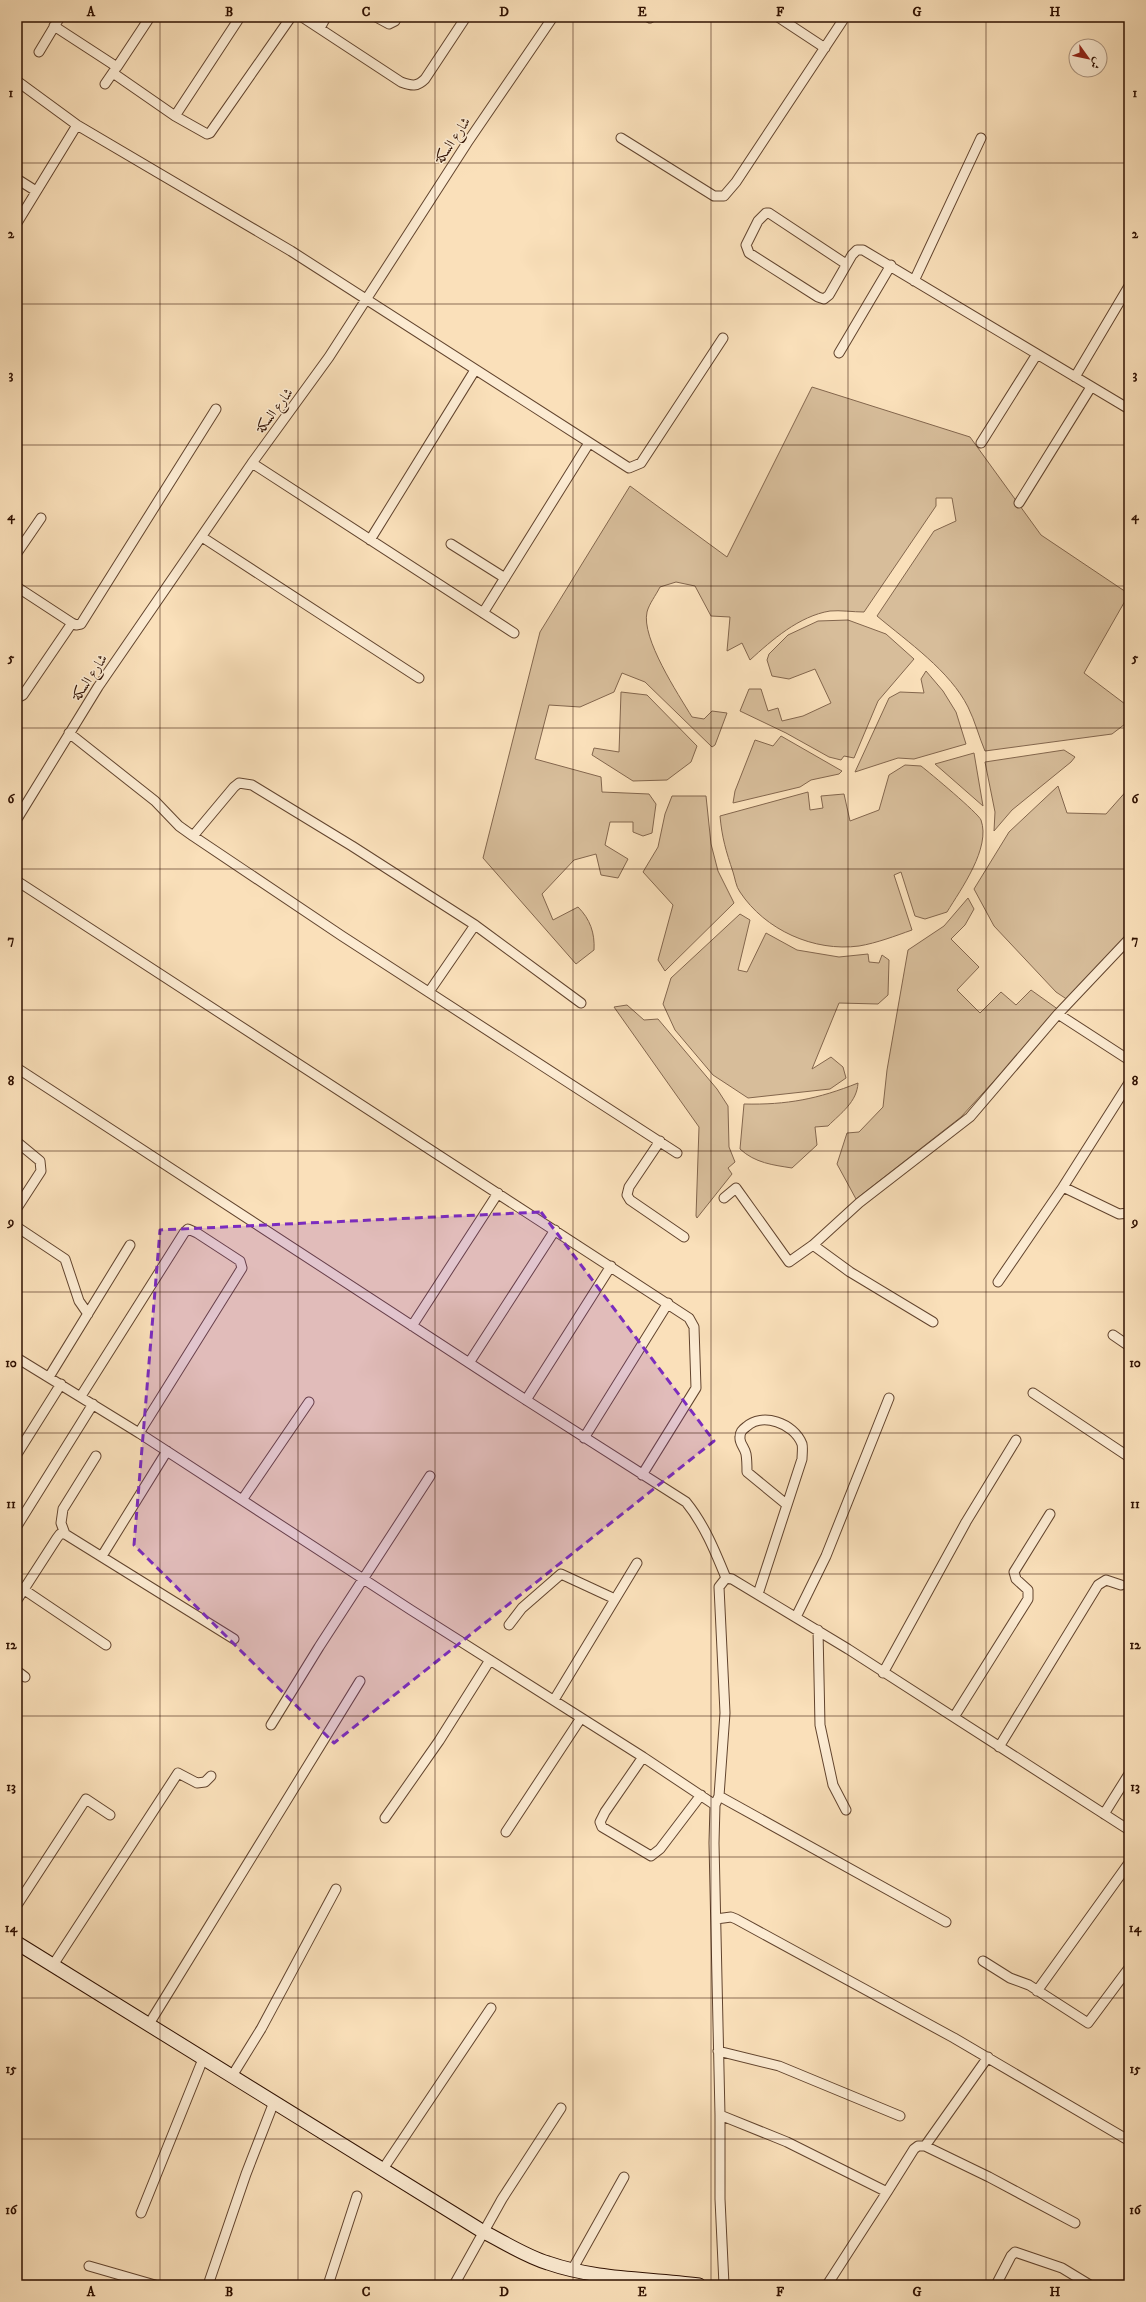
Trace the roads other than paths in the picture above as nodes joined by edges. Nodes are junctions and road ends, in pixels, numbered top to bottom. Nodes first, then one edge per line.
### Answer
1 (60, 17) edge
2 (150, 17) edge
3 (240, 17) edge
4 (291, 17) edge
5 (302, 17) edge
6 (326, 17) edge
7 (376, 17) edge
8 (397, 17) edge
9 (466, 17) edge
10 (553, 17) edge
11 (778, 17) edge
12 (845, 17) edge
13 (54, 26) junction
14 (320, 28) junction
15 (825, 48) junction
16 (39, 52) dead end
17 (115, 70) junction
18 (17, 81) edge
19 (105, 84) dead end
20 (175, 116) junction
21 (77, 125) junction
22 (621, 138) dead end
23 (980, 138) dead end
24 (17, 179) edge
25 (36, 191) junction
26 (17, 223) edge
27 (846, 264) junction
28 (890, 265) junction
29 (914, 281) junction
30 (1129, 286) edge
31 (366, 299) junction
32 (723, 338) dead end
33 (839, 352) dead end
34 (1036, 354) junction
35 (475, 370) junction
36 (1075, 377) junction
37 (1091, 387) junction
38 (216, 409) dead end
39 (1129, 409) edge
40 (589, 443) junction
41 (981, 443) dead end
42 (252, 463) junction
43 (1019, 503) dead end
44 (41, 518) dead end
45 (202, 537) junction
46 (370, 540) junction
47 (451, 544) dead end
48 (17, 553) edge
49 (504, 578) junction
50 (17, 587) edge
51 (483, 613) junction
52 (72, 623) junction
53 (514, 633) dead end
54 (419, 678) dead end
55 (17, 698) edge
56 (69, 733) junction
57 (17, 819) edge
58 (193, 836) junction
59 (17, 881) edge
60 (475, 925) junction
61 (1129, 939) edge
62 (429, 992) junction
63 (581, 1003) dead end
64 (1058, 1014) junction
65 (1129, 1060) edge
66 (17, 1068) edge
67 (1129, 1083) edge
68 (17, 1142) edge
69 (660, 1142) junction
70 (677, 1153) dead end
71 (1063, 1187) junction
72 (498, 1193) junction
73 (724, 1198) dead end
74 (17, 1208) edge
75 (1129, 1213) edge
76 (17, 1227) edge
77 (555, 1230) junction
78 (684, 1237) dead end
79 (130, 1245) dead end
80 (813, 1245) junction
81 (611, 1266) junction
82 (998, 1282) dead end
83 (668, 1304) junction
84 (88, 1314) junction
85 (933, 1322) dead end
86 (412, 1326) junction
87 (1113, 1335) dead end
88 (1129, 1346) edge
89 (17, 1358) edge
90 (469, 1363) junction
91 (48, 1377) junction
92 (61, 1384) junction
93 (1033, 1393) dead end
94 (81, 1396) junction
95 (889, 1398) dead end
96 (526, 1400) junction
97 (309, 1402) dead end
98 (93, 1404) junction
99 (139, 1433) junction
100 (584, 1438) junction
101 (1016, 1440) dead end
102 (167, 1452) junction
103 (17, 1454) edge
104 (96, 1456) dead end
105 (1129, 1457) edge
106 (642, 1475) junction
107 (430, 1476) dead end
108 (242, 1500) junction
109 (786, 1504) junction
110 (1050, 1514) dead end
111 (17, 1526) edge
112 (65, 1534) junction
113 (102, 1556) junction
114 (637, 1563) dead end
115 (726, 1578) junction
116 (364, 1580) junction
117 (1121, 1585) dead end
118 (20, 1588) edge
119 (758, 1594) junction
120 (615, 1599) junction
121 (17, 1600) edge
122 (796, 1618) junction
123 (509, 1625) dead end
124 (818, 1630) junction
125 (234, 1639) dead end
126 (106, 1645) dead end
127 (490, 1660) junction
128 (17, 1672) edge
129 (883, 1673) junction
130 (25, 1677) dead end
131 (360, 1681) dead end
132 (554, 1700) junction
133 (954, 1717) junction
134 (581, 1718) junction
135 (271, 1725) dead end
136 (999, 1747) junction
137 (643, 1757) junction
138 (1129, 1774) edge
139 (211, 1776) dead end
140 (701, 1795) junction
141 (719, 1796) junction
142 (715, 1805) junction
143 (846, 1810) dead end
144 (1104, 1814) junction
145 (110, 1815) dead end
146 (385, 1818) dead end
147 (1129, 1830) edge
148 (506, 1832) dead end
149 (1129, 1863) edge
150 (336, 1889) dead end
151 (17, 1905) edge
152 (716, 1919) junction
153 (946, 1922) dead end
154 (17, 1943) edge
155 (984, 1961) dead end
156 (53, 1965) junction
157 (1129, 1968) edge
158 (1037, 1991) junction
159 (491, 2008) dead end
160 (149, 2024) junction
161 (718, 2051) junction
162 (988, 2057) junction
163 (203, 2059) junction
164 (232, 2076) junction
165 (274, 2102) junction
166 (561, 2108) dead end
167 (720, 2115) junction
168 (900, 2116) dead end
169 (1128, 2140) edge
170 (925, 2146) junction
171 (383, 2169) junction
172 (624, 2177) dead end
173 (887, 2192) junction
174 (357, 2196) dead end
175 (141, 2213) dead end
176 (1075, 2223) dead end
177 (482, 2231) junction
178 (89, 2266) dead end
179 (572, 2270) junction
180 (155, 2285) edge
181 (208, 2285) edge
182 (328, 2285) edge
183 (454, 2285) edge
184 (699, 2285) edge
185 (724, 2285) edge
186 (827, 2285) edge
187 (996, 2285) edge
188 (1090, 2285) edge

1 - 13 street
2 - 17 street
3 - 20 street
4 - 20 street
5 - 14 street
6 - 14 street
7 - 8 street
9 - 14 street
10 - 31 street, شارع السكة
11 - 15 street
12 - 15 street
13 - 16 street
13 - 17 street
15 - 22 street
17 - 19 street
17 - 20 street
18 - 21 street
21 - 25 street
21 - 31 street
23 - 29 street
24 - 25 street
25 - 26 street
27 - 27 street
27 - 28 street
28 - 29 street
28 - 33 street
29 - 34 street
30 - 36 street
31 - 35 street
31 - 42 street, شارع السكة
32 - 40 street
34 - 36 street
34 - 41 street
35 - 40 street
35 - 46 street
36 - 37 street
37 - 39 street
37 - 43 street
38 - 52 street
40 - 49 street
42 - 45 street, شارع السكة
42 - 46 street
44 - 48 street
45 - 54 street
45 - 56 street, شارع السكة
46 - 51 street
47 - 49 street
49 - 51 street
50 - 52 street
51 - 53 street
52 - 55 street
56 - 57 street, شارع السكة
56 - 58 street
58 - 60 street
58 - 62 street
59 - 72 street
60 - 62 street
60 - 63 street
61 - 64 street
62 - 69 street
64 - 65 street
64 - 80 street
66 - 86 street
67 - 71 street
68 - 74 street
69 - 70 street
69 - 78 street
71 - 75 street
71 - 82 street
72 - 77 street
72 - 86 street
73 - 80 street
76 - 84 street
77 - 81 street
77 - 90 street
79 - 84 street
80 - 85 street
81 - 83 street
81 - 96 street
83 - 100 street
83 - 106 street
84 - 91 street
86 - 90 street
87 - 88 street
89 - 91 street
90 - 96 street
91 - 92 street
92 - 94 street
92 - 103 street
93 - 105 street
94 - 98 street
94 - 99 street
95 - 122 street
96 - 100 street
97 - 108 street
98 - 99 street
98 - 111 street
99 - 102 street
100 - 106 street
101 - 129 street
102 - 108 street
102 - 113 street
104 - 112 street
106 - 115 street
107 - 116 street
108 - 116 street
109 - 109 street
109 - 119 street
110 - 133 street
112 - 113 street
112 - 118 street
113 - 125 street
114 - 120 street
115 - 119 street
115 - 141 street
116 - 127 street
116 - 135 street
117 - 136 street
118 - 121 street
118 - 126 street
119 - 122 street
120 - 123 street
120 - 132 street
122 - 124 street
124 - 129 street
124 - 143 street
127 - 132 street
127 - 146 street
128 - 130 street
129 - 133 street
131 - 160 street
132 - 134 street
133 - 136 street
134 - 137 street
134 - 148 street
136 - 144 street
137 - 140 street
137 - 140 street
138 - 144 street
139 - 156 street
140 - 142 street
141 - 142 street
141 - 153 street
142 - 152 street
144 - 147 street
145 - 151 street
149 - 158 street
150 - 164 street
152 - 161 street
152 - 162 street
154 - 156 main road
155 - 158 street
156 - 160 main road
157 - 158 street
159 - 171 street
160 - 163 main road
161 - 167 street
161 - 168 street
162 - 169 street
162 - 170 street
163 - 164 main road
163 - 175 street
164 - 165 main road
165 - 171 main road
165 - 181 street
166 - 177 street
167 - 173 street
167 - 185 street
170 - 173 street
170 - 176 street
171 - 177 main road
172 - 179 street
173 - 186 street
174 - 182 street
177 - 179 main road
177 - 183 street
178 - 180 street
179 - 184 main road
187 - 188 street

